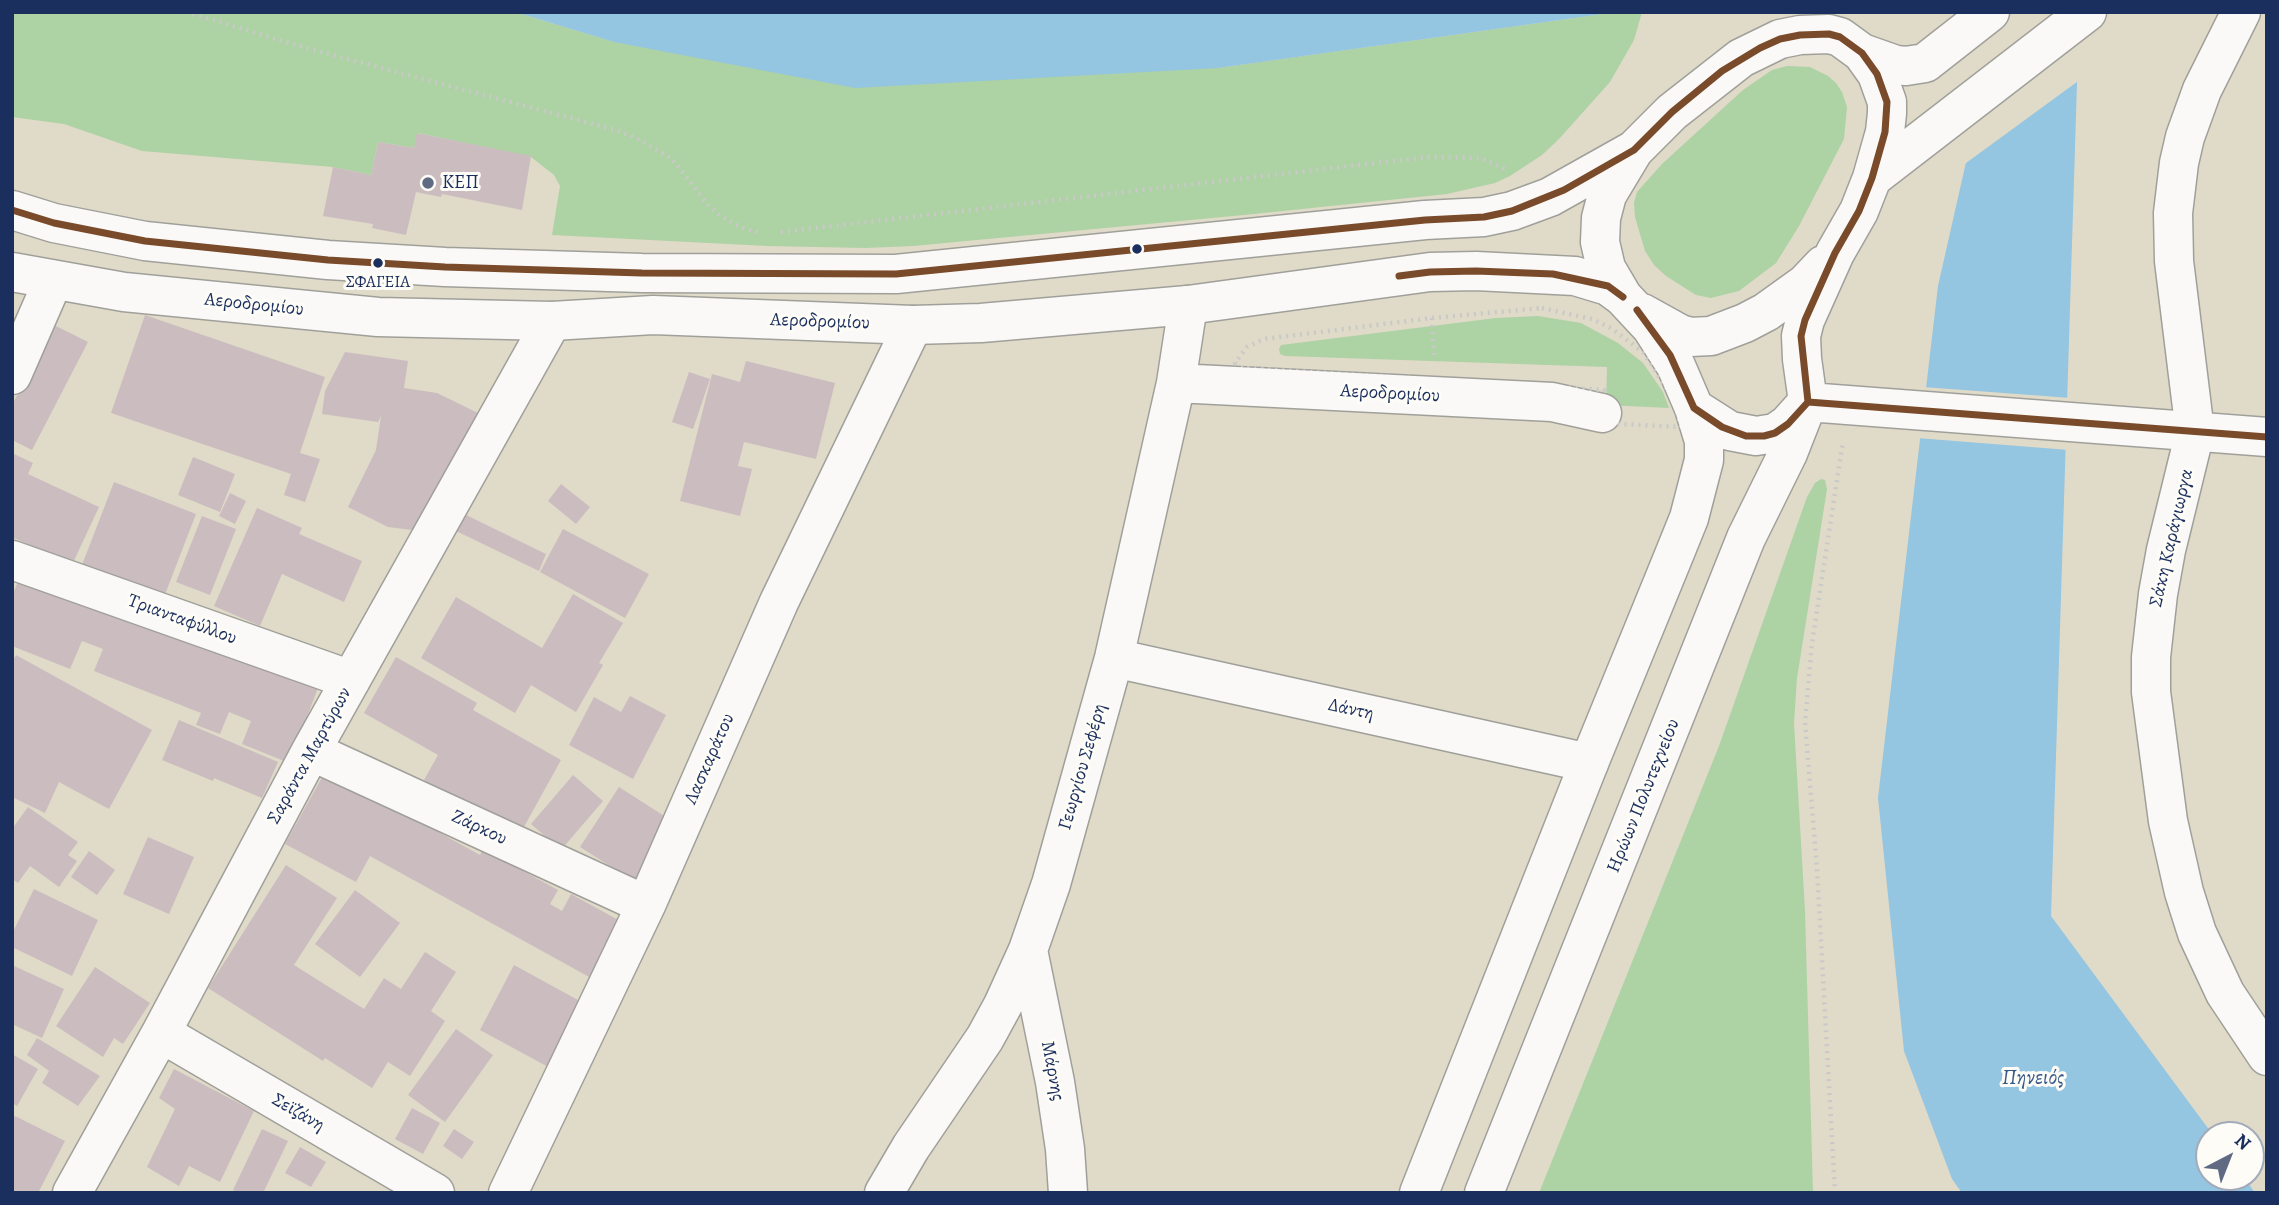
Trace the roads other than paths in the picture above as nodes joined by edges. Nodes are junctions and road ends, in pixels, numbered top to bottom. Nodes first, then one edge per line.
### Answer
1 (1990, 12) edge
2 (2087, 12) edge
3 (2241, 12) edge
4 (1830, 23) edge
5 (1762, 30) edge
6 (1862, 53) junction
7 (1634, 150) junction
8 (1872, 178) junction
9 (12, 210) edge
10 (1835, 253) junction
11 (12, 272) edge
12 (53, 281) junction
13 (1630, 304) junction
14 (1188, 305) junction
15 (552, 321) junction
16 (913, 325) junction
17 (12, 375) edge
18 (1176, 383) junction
19 (1808, 402) junction
20 (1694, 408) junction
21 (1602, 413) dead end
22 (2190, 432) junction
23 (2267, 437) edge
24 (12, 560) edge
25 (1114, 658) junction
26 (351, 680) junction
27 (311, 751) junction
28 (1589, 763) junction
29 (646, 905) junction
30 (1028, 950) junction
31 (161, 1033) junction
32 (2267, 1056) edge
33 (72, 1193) edge
34 (435, 1193) edge
35 (508, 1193) edge
36 (884, 1193) edge
37 (1068, 1193) edge
38 (1419, 1193) edge
39 (1484, 1193) edge

1 - 6 main road
2 - 8 main road
3 - 22 main road, Σάκη Καράγιωργα
4 - 5 main road
4 - 6 main road
5 - 7 main road
6 - 8 main road
7 - 9 main road
7 - 13 main road
8 - 10 main road
10 - 13 main road, Αεροδρομίου
10 - 19 main road
11 - 12 main road, Αεροδρομίου
12 - 15 main road, Αεροδρομίου
12 - 17 main road
13 - 14 main road, Αεροδρομίου
13 - 20 main road
14 - 16 main road, Αεροδρομίου
14 - 18 main road, Γεωργίου Σεφέρη
15 - 16 main road, Αεροδρομίου
15 - 26 main road, Σαράντα Μαρτύρων
16 - 29 main road, Λασκαράτου
18 - 21 main road, Αεροδρομίου
18 - 25 main road, Γεωργίου Σεφέρη
19 - 20 main road
19 - 22 main road
19 - 39 main road, Ηρώων Πολυτεχνείου
20 - 28 main road
22 - 23 main road
22 - 32 main road, Σάκη Καράγιωργα
24 - 26 main road, Τριανταφύλλου
25 - 28 main road, Δάντη
25 - 30 main road, Γεωργίου Σεφέρη
26 - 27 main road, Σαράντα Μαρτύρων
27 - 29 main road, Ζάρκου
27 - 31 main road, Σαράντα Μαρτύρων
28 - 38 main road
29 - 35 main road, Λασκαράτου
30 - 36 main road, Γεωργίου Σεφέρη
30 - 37 main road, Μάρνης
31 - 33 main road, Σαράντα Μαρτύρων
31 - 34 main road, Σεϊζάνη

